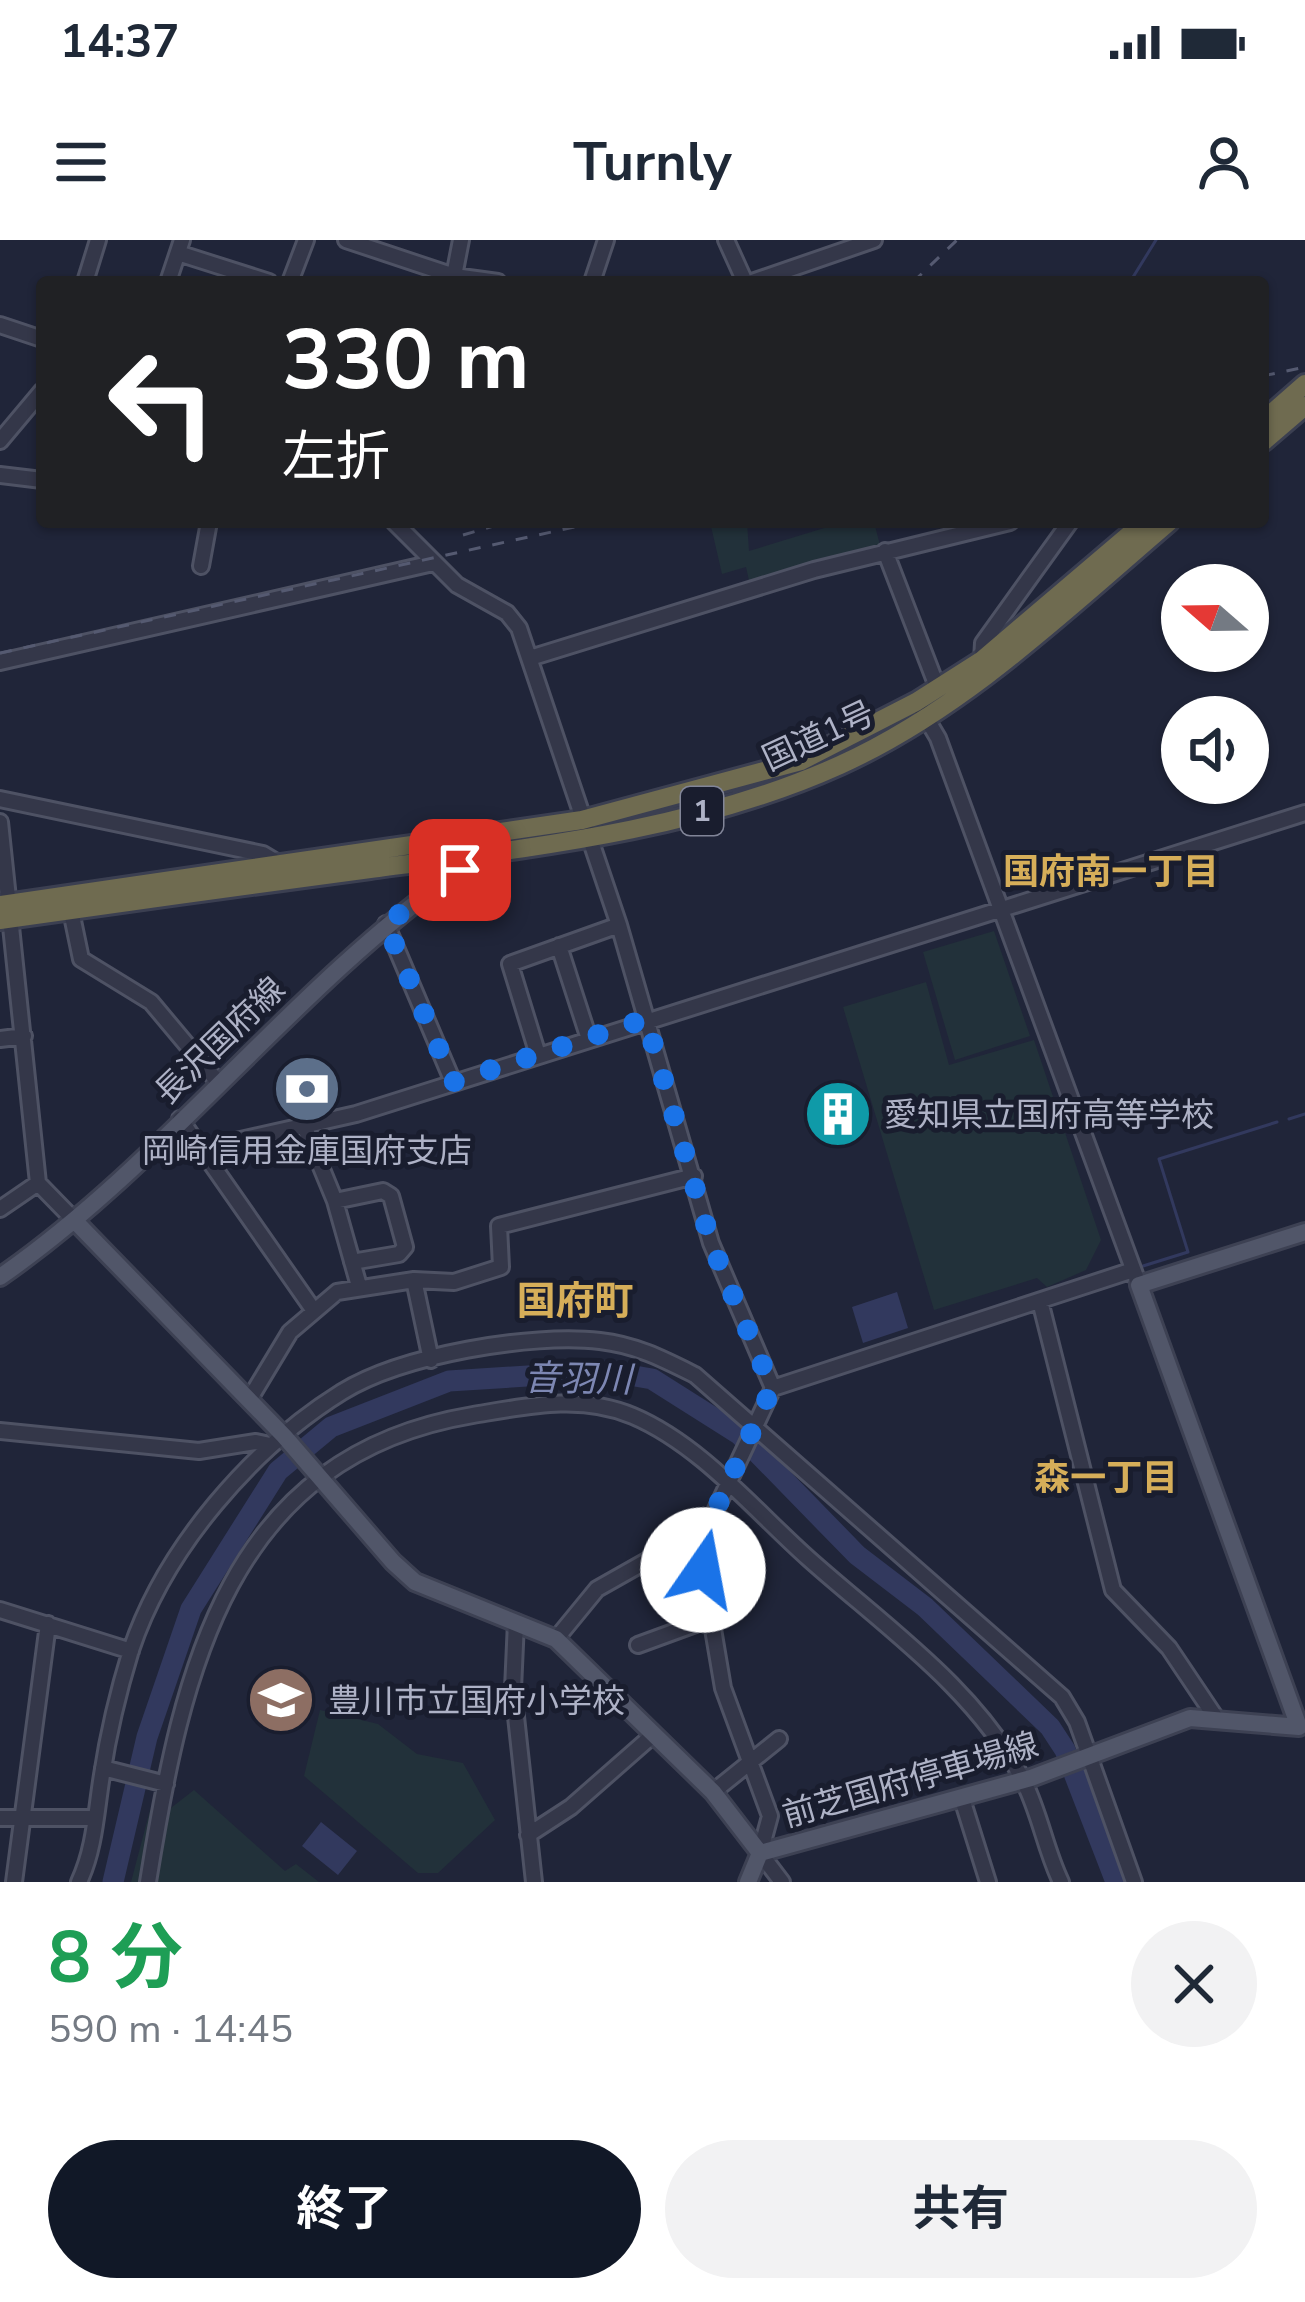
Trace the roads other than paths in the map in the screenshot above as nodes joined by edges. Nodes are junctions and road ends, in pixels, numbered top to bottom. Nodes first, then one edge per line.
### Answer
1 (98, 240) edge
2 (306, 240) edge
3 (346, 240) edge
4 (461, 240) edge
5 (606, 240) edge
6 (726, 240) edge
7 (874, 240) edge
8 (180, 246) edge
9 (88, 276) edge
10 (170, 276) edge
11 (254, 276) edge
12 (292, 276) edge
13 (454, 276) joint
14 (594, 276) edge
15 (745, 276) edge
16 (766, 276) edge
17 (0, 325) edge
18 (36, 338) edge
19 (1305, 384) edge
20 (36, 398) edge
21 (1305, 406) edge
22 (1269, 416) edge
23 (1269, 437) edge
24 (0, 441) edge
25 (0, 475) edge
26 (36, 479) edge
27 (208, 528) edge
28 (400, 528) edge
29 (983, 528) edge
30 (1066, 528) edge
31 (1137, 528) edge
32 (1162, 528) edge
33 (885, 550) junction
34 (433, 563) junction
35 (201, 566) dead end
36 (530, 658) junction
37 (982, 660) junction
38 (0, 662) edge
39 (938, 689) junction
40 (920, 709) junction
41 (0, 799) edge
42 (1305, 813) edge
43 (0, 822) edge
44 (585, 829) junction
45 (463, 849) junction
46 (283, 866) junction
47 (71, 911) junction
48 (1002, 911) junction
49 (5, 912) edge
50 (386, 924) junction
51 (619, 925) junction
52 (559, 946) junction
53 (646, 1019) junction
54 (24, 1036) junction
55 (0, 1039) edge
56 (589, 1039) junction
57 (538, 1054) junction
58 (218, 1082) junction
59 (453, 1082) junction
60 (180, 1119) junction
61 (305, 1128) junction
62 (205, 1148) junction
63 (694, 1176) junction
64 (38, 1183) junction
65 (335, 1201) junction
66 (0, 1209) edge
67 (74, 1220) junction
68 (1305, 1232) edge
69 (352, 1262) junction
70 (0, 1276) edge
71 (1136, 1278) junction
72 (414, 1280) junction
73 (359, 1286) junction
74 (1040, 1301) junction
75 (312, 1307) junction
76 (431, 1360) junction
77 (772, 1388) junction
78 (249, 1400) junction
79 (0, 1431) edge
80 (756, 1432) junction
81 (277, 1441) junction
82 (316, 1472) junction
83 (730, 1485) junction
84 (704, 1535) junction
85 (0, 1610) edge
86 (709, 1618) junction
87 (516, 1622) junction
88 (48, 1624) junction
89 (556, 1639) junction
90 (638, 1645) dead end
91 (131, 1651) junction
92 (1216, 1718) junction
93 (1303, 1732) edge
94 (653, 1735) junction
95 (779, 1739) dead end
96 (1086, 1757) junction
97 (752, 1761) junction
98 (107, 1769) junction
99 (1027, 1779) junction
100 (162, 1782) junction
101 (713, 1792) junction
102 (962, 1799) junction
103 (0, 1817) edge
104 (20, 1818) junction
105 (96, 1818) junction
106 (528, 1835) junction
107 (760, 1853) junction
108 (14, 1882) edge
109 (79, 1882) edge
110 (148, 1882) edge
111 (533, 1882) edge
112 (748, 1882) edge
113 (782, 1882) edge
114 (988, 1882) edge
115 (1061, 1882) edge
116 (1134, 1882) edge

1 - 9 street
2 - 12 street
3 - 13 street
4 - 13 street
5 - 14 street
6 - 15 street
7 - 16 street
8 - 10 street
8 - 11 street
17 - 18 street
19 - 22 highway
20 - 24 street
21 - 23 highway
25 - 26 street
27 - 35 street
28 - 34 street
29 - 33 street
30 - 37 street
31 - 37 highway, 国道1号 / 1
32 - 40 highway, 国道1号 / 1
33 - 36 street
33 - 39 street
34 - 36 street
34 - 38 street
36 - 44 street
37 - 39 highway, 国道1号 / 1
39 - 40 highway, 国道1号 / 1
40 - 44 highway, 国道1号 / 1
40 - 48 street
41 - 46 street
42 - 48 street
43 - 49 street
44 - 45 highway, 国道1号 / 1
44 - 51 street
45 - 46 highway, 国道1号 / 1
45 - 47 highway, 国道1号 / 1
45 - 50 main road, 長沢国府線
46 - 49 highway, 国道1号 / 1
47 - 49 highway, 国道1号 / 1
47 - 58 street
48 - 53 street
48 - 71 street
49 - 54 street
50 - 58 main road, 長沢国府線
50 - 59 street
51 - 52 street
51 - 53 street
52 - 56 street
52 - 57 street
53 - 56 street
53 - 63 street
54 - 55 street
54 - 64 street
56 - 57 street
57 - 59 street
58 - 60 main road, 長沢国府線
59 - 61 street
60 - 62 street
60 - 67 main road, 長沢国府線
61 - 62 street
61 - 65 street
62 - 75 street
63 - 72 street
63 - 77 street
64 - 66 street
64 - 67 street
65 - 69 street
65 - 69 street
67 - 70 main road, 長沢国府線
67 - 78 main road, 前芝国府停車場線
68 - 71 main road
69 - 73 street
71 - 74 street
71 - 93 main road, 前芝国府停車場線
72 - 73 street
72 - 76 street
73 - 75 street
74 - 77 street
74 - 92 street
75 - 78 street
76 - 80 street
76 - 81 street
77 - 80 street
78 - 81 main road, 前芝国府停車場線
79 - 81 street
80 - 83 street
80 - 96 street
81 - 82 main road, 前芝国府停車場線
81 - 91 street
82 - 83 street
82 - 87 main road, 前芝国府停車場線
82 - 100 street
83 - 84 street
83 - 99 street
84 - 86 street
84 - 89 street
85 - 88 street
86 - 90 street
86 - 97 street
87 - 89 main road, 前芝国府停車場線
87 - 106 street
88 - 91 street
88 - 104 street
89 - 94 main road, 前芝国府停車場線
91 - 98 street
92 - 93 main road, 前芝国府停車場線
92 - 96 main road, 前芝国府停車場線
94 - 101 main road, 前芝国府停車場線
94 - 106 street
95 - 97 street
96 - 99 main road, 前芝国府停車場線
96 - 116 street
97 - 101 street
97 - 107 street
98 - 100 street
98 - 105 street
99 - 102 main road, 前芝国府停車場線
99 - 115 street
100 - 110 street
101 - 107 main road, 前芝国府停車場線
102 - 107 main road, 前芝国府停車場線
102 - 114 street
103 - 104 street
104 - 105 street
104 - 108 street
105 - 109 street
106 - 111 street
107 - 112 main road
107 - 113 street

